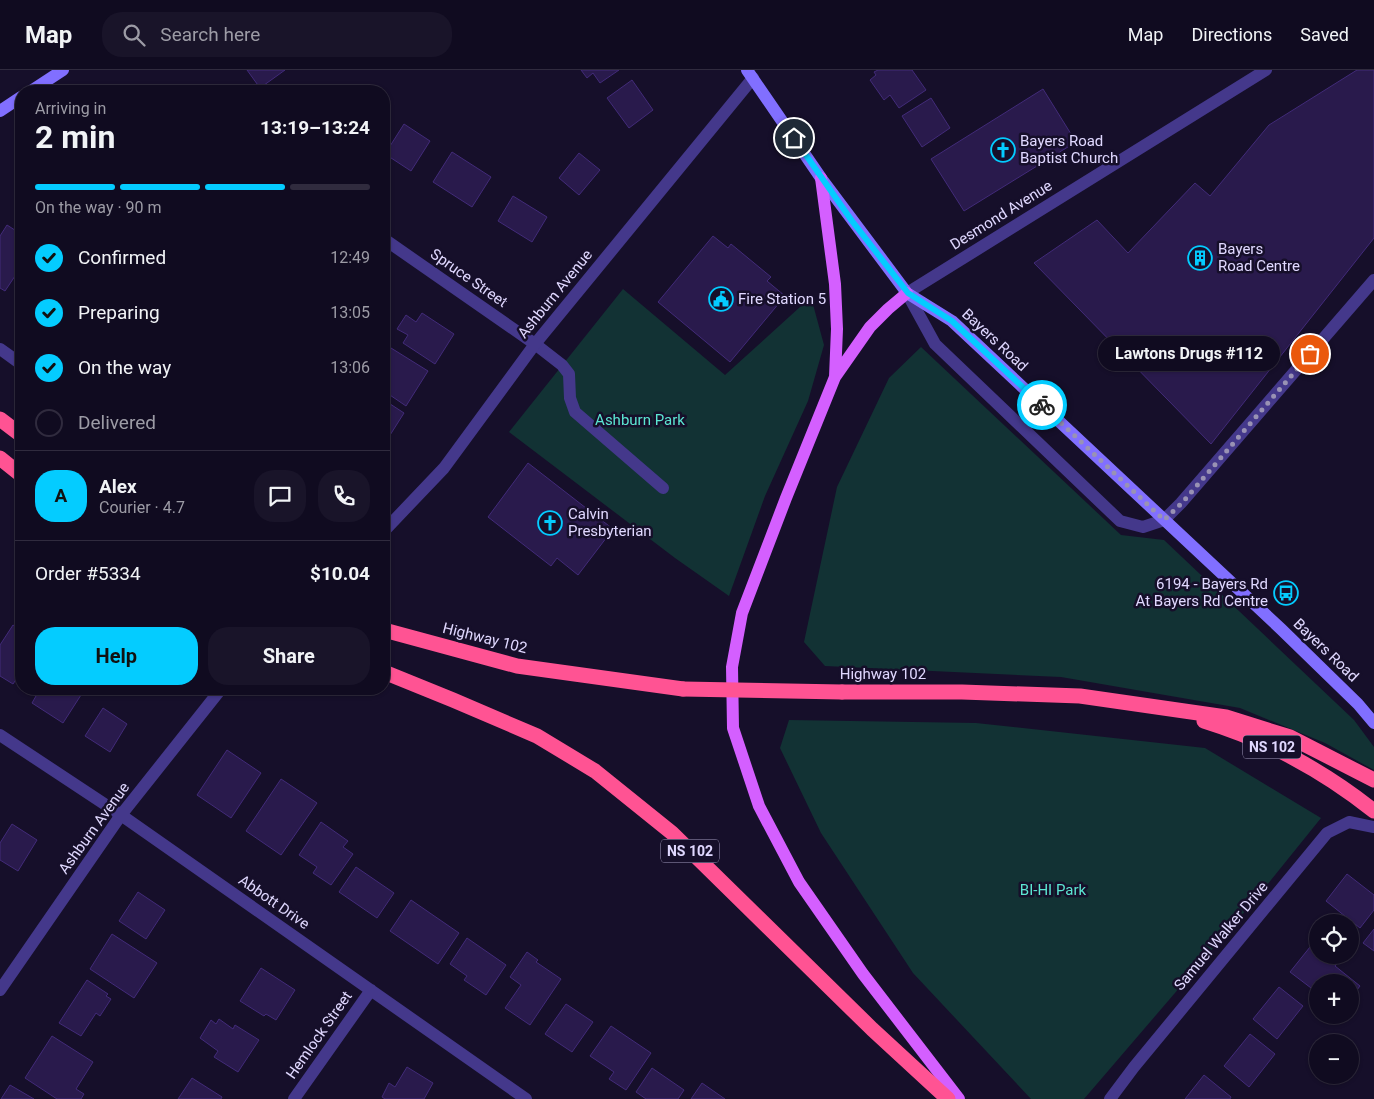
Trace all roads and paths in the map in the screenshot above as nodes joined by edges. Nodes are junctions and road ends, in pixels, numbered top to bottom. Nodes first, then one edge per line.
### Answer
1 (63, 70) edge
2 (1266, 70) edge
3 (750, 74) edge
4 (39, 85) edge
5 (15, 101) edge
6 (0, 111) edge
7 (821, 178) junction
8 (390, 243) edge
9 (1374, 280) edge
10 (908, 293) junction
11 (535, 344) junction
12 (0, 349) edge
13 (15, 360) edge
14 (835, 378) junction
15 (0, 419) edge
16 (15, 430) edge
17 (0, 458) edge
18 (15, 470) edge
19 (663, 488) dead end
20 (1164, 520) junction
21 (390, 525) edge
22 (390, 632) edge
23 (390, 674) edge
24 (216, 695) edge
25 (1158, 707) junction
26 (1374, 724) edge
27 (0, 736) edge
28 (1374, 780) edge
29 (1374, 811) edge
30 (121, 815) junction
31 (1374, 827) edge
32 (0, 990) edge
33 (371, 990) junction
34 (294, 1099) edge
35 (526, 1099) edge
36 (948, 1099) edge
37 (958, 1099) edge
38 (1110, 1099) edge

1 - 4 main road
2 - 10 street, Desmond Avenue
3 - 7 main road, Bayers Road
3 - 11 street, Ashburn Avenue
5 - 6 main road
7 - 10 main road, Bayers Road
7 - 14 main road
8 - 11 street, Spruce Street
9 - 20 street
10 - 14 main road
10 - 20 main road, Bayers Road
10 - 20 street, Bayers Road
11 - 19 street, Spruce Street
11 - 21 street, Ashburn Avenue
12 - 13 street
14 - 37 main road
15 - 16 highway
17 - 18 highway
20 - 26 main road, Bayers Road
22 - 25 highway, Highway 102 / NS 102, bridge
23 - 36 highway, NS 102
24 - 30 street, Ashburn Avenue
25 - 28 highway, Highway 102 / NS 102
25 - 29 highway, NS 102
27 - 30 street, Abbott Drive
30 - 32 street, Ashburn Avenue
30 - 33 street, Abbott Drive
31 - 38 street, Samuel Walker Drive
33 - 34 street, Hemlock Street
33 - 35 street, Abbott Drive

